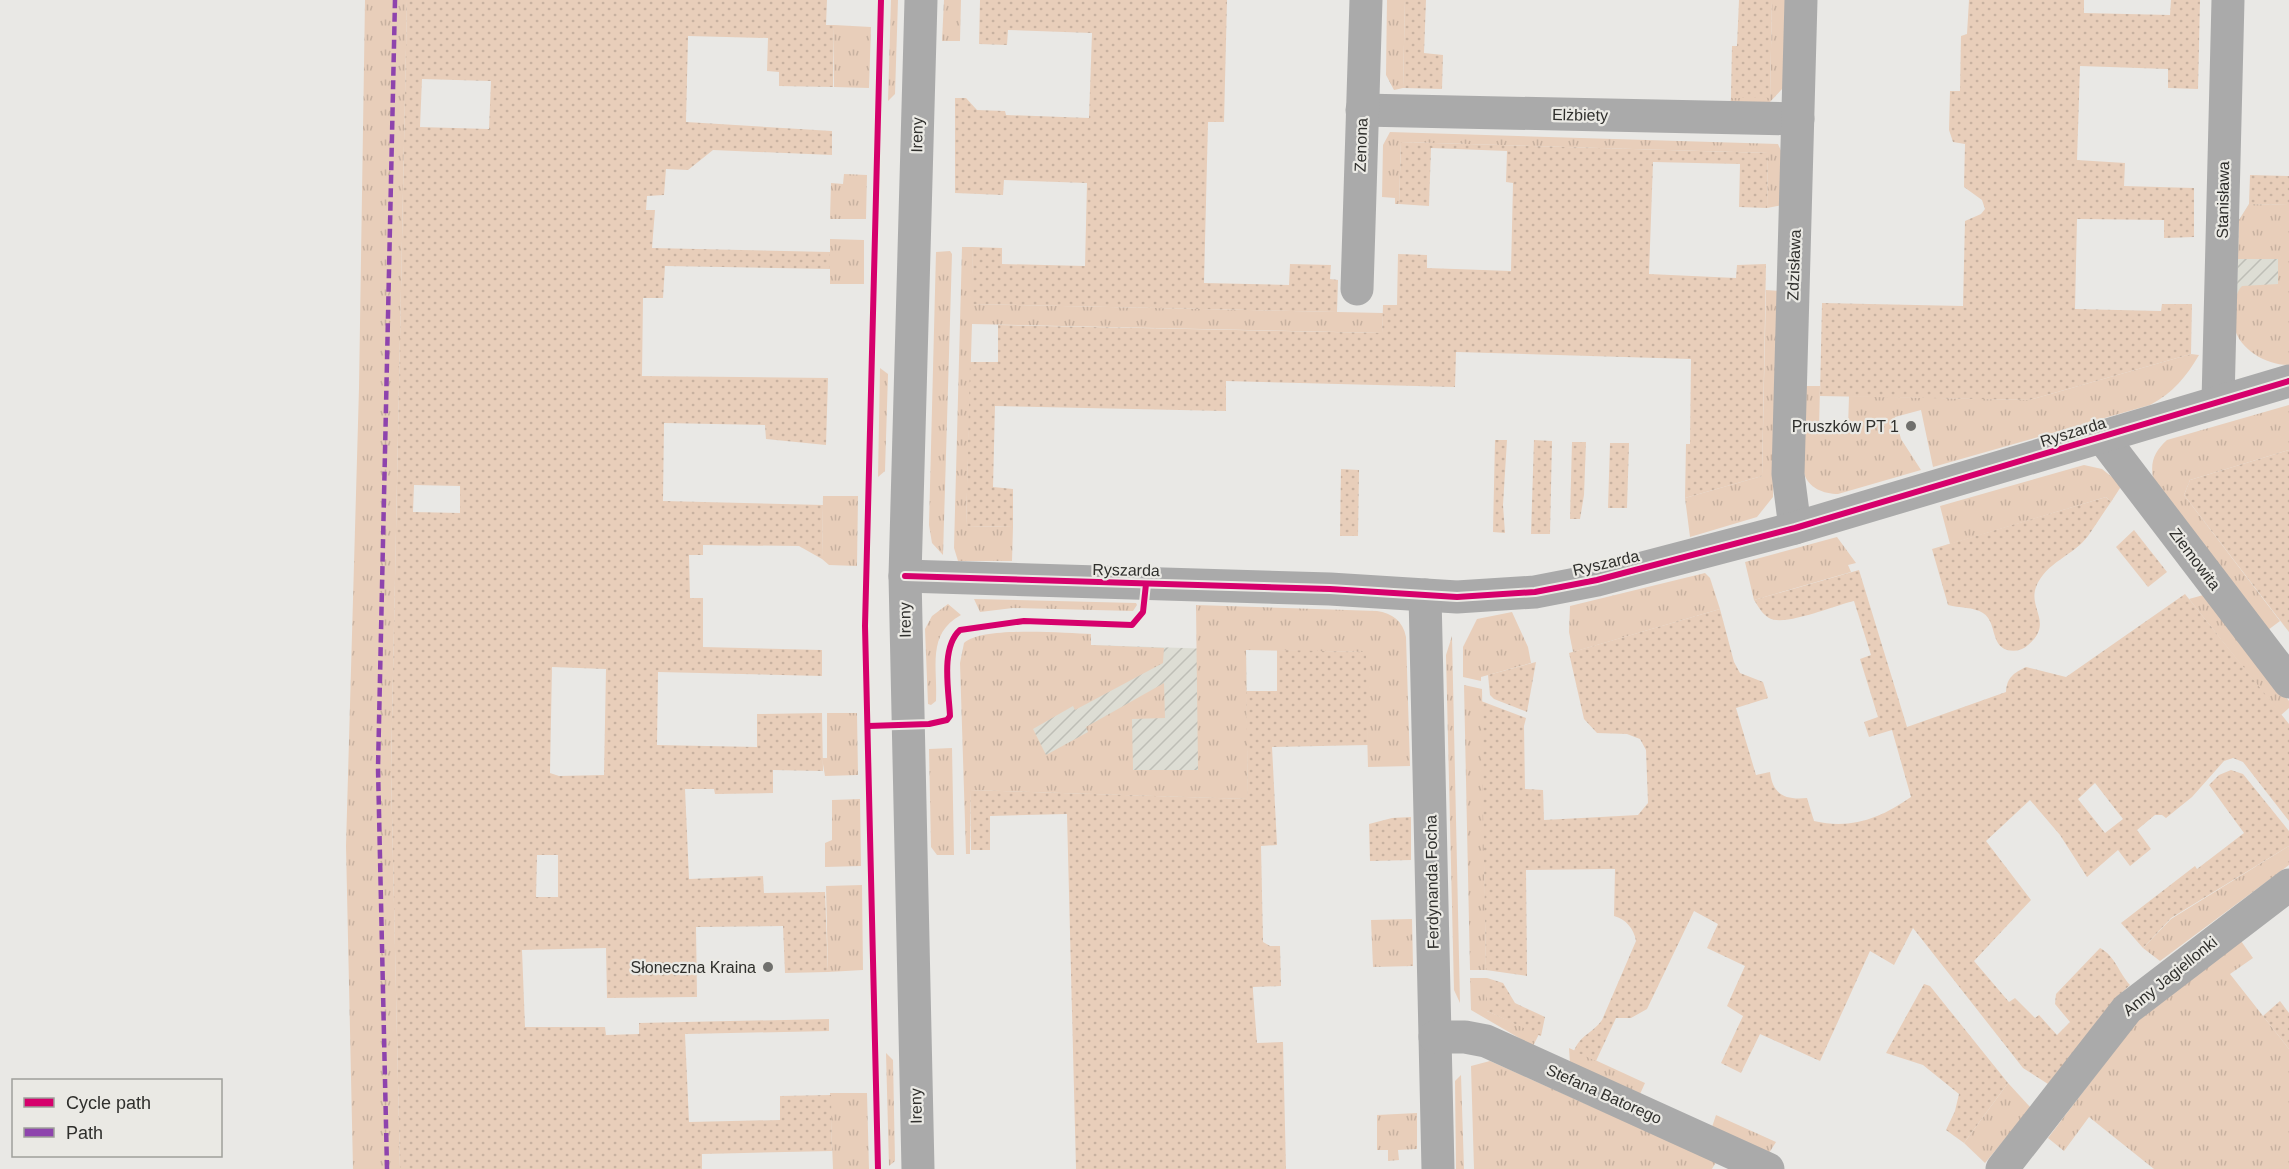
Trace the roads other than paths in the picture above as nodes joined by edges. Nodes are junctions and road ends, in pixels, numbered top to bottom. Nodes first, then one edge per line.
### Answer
1 (921, 0) edge
2 (1366, 0) edge
3 (1801, 0) edge
4 (2228, 0) edge
5 (1362, 110) junction
6 (1798, 119) junction
7 (1357, 289) dead end
8 (2289, 381) edge
9 (2218, 401) junction
10 (2102, 437) junction
11 (1795, 528) junction
12 (905, 576) junction
13 (1425, 595) junction
14 (2289, 682) edge
15 (2289, 885) edge
16 (1435, 1037) junction
17 (918, 1169) edge
18 (1438, 1169) edge
19 (1768, 1169) edge
20 (2002, 1169) edge

1 - 12 street, Ireny
2 - 5 street, Zenona
3 - 6 street, Zdzisława
4 - 9 street, Stanisława
5 - 6 street, Elżbiety
5 - 7 street, Zenona
6 - 11 street, Zdzisława
8 - 9 street, Ryszarda
9 - 10 street, Ryszarda
10 - 11 street, Ryszarda
10 - 14 street, Ziemowita
11 - 13 street, Ryszarda
12 - 13 street, Ryszarda
12 - 17 street, Ireny
13 - 16 street, Ferdynanda Focha
15 - 20 street, Anny Jagiellonki
16 - 18 street, Ferdynanda Focha
16 - 19 street, Stefana Batorego

